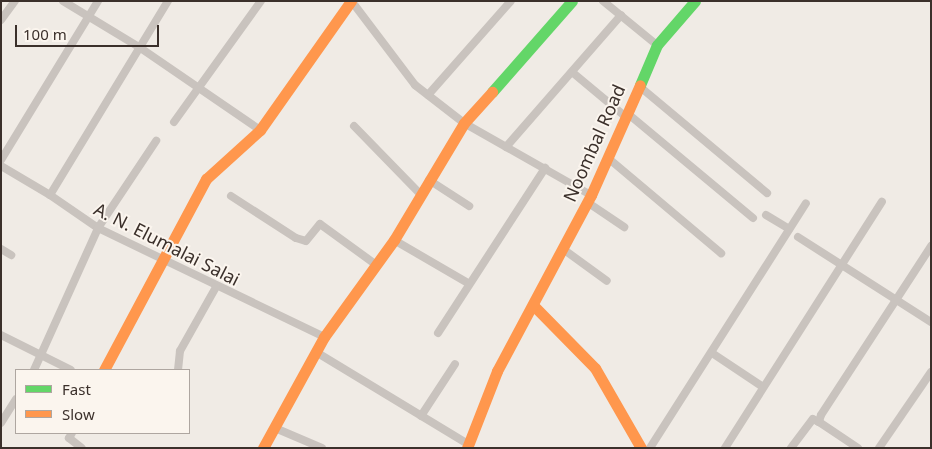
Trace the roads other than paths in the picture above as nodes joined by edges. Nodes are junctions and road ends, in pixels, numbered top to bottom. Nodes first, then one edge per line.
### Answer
1 (15, 1) edge
2 (63, 1) edge
3 (98, 1) edge
4 (168, 1) edge
5 (261, 1) edge
6 (510, 1) edge
7 (572, 1) edge
8 (603, 1) edge
9 (695, 1) edge
10 (352, 2) edge
11 (621, 16) junction
12 (88, 18) junction
13 (1, 20) edge
14 (657, 45) junction
15 (140, 47) junction
16 (572, 72) junction
17 (639, 86) junction
18 (200, 88) junction
19 (428, 94) junction
20 (627, 115) junction
21 (174, 122) dead end
22 (464, 123) junction
23 (354, 126) dead end
24 (260, 130) junction
25 (156, 141) dead end
26 (506, 147) junction
27 (608, 158) junction
28 (1, 160) edge
29 (1, 166) edge
30 (545, 168) junction
31 (429, 180) junction
32 (767, 193) dead end
33 (50, 194) junction
34 (421, 195) junction
35 (231, 196) dead end
36 (589, 198) junction
37 (882, 202) dead end
38 (806, 203) dead end
39 (469, 206) dead end
40 (766, 215) dead end
41 (753, 218) dead end
42 (98, 228) junction
43 (624, 228) dead end
44 (789, 230) junction
45 (798, 237) dead end
46 (394, 240) junction
47 (931, 246) edge
48 (1, 249) edge
49 (563, 249) junction
50 (721, 253) dead end
51 (11, 255) dead end
52 (164, 260) junction
53 (375, 264) junction
54 (842, 264) junction
55 (608, 281) dead end
56 (468, 283) junction
57 (216, 287) junction
58 (898, 301) junction
59 (533, 305) junction
60 (931, 322) edge
61 (438, 333) dead end
62 (1, 335) edge
63 (324, 337) junction
64 (316, 352) junction
65 (712, 353) junction
66 (42, 357) junction
67 (455, 364) dead end
68 (35, 369) edge
69 (69, 369) edge
70 (105, 369) edge
71 (178, 369) edge
72 (931, 372) edge
73 (764, 387) junction
74 (15, 401) edge
75 (421, 416) junction
76 (819, 422) junction
77 (1, 423) edge
78 (275, 428) junction
79 (72, 434) edge
80 (467, 446) edge
81 (82, 448) edge
82 (263, 448) edge
83 (322, 448) edge
84 (641, 448) edge
85 (650, 448) edge
86 (725, 448) edge
87 (791, 448) edge
88 (858, 448) edge
89 (880, 448) edge

1 - 13 street
2 - 12 street
3 - 12 street
4 - 15 street
5 - 18 street
6 - 19 street
7 - 22 street
8 - 11 street
9 - 14 street, Noombal Road
10 - 19 street
10 - 24 street
11 - 14 street
11 - 16 street
12 - 15 street
12 - 28 street
14 - 17 street, Noombal Road
15 - 18 street
15 - 33 street
16 - 20 street
16 - 26 street
17 - 20 street, Noombal Road
17 - 32 street
18 - 21 street
18 - 24 street
19 - 22 street
20 - 27 street, Noombal Road
20 - 41 street
22 - 26 street
22 - 31 street
23 - 34 street
24 - 52 street
25 - 42 street
26 - 30 street
27 - 36 street, Noombal Road
27 - 50 street
29 - 33 street, A. N. Elumalai Salai
30 - 36 street
30 - 56 street
31 - 34 street
31 - 39 street
33 - 42 street, A. N. Elumalai Salai
34 - 46 street
35 - 53 street
36 - 43 street
36 - 49 street, Noombal Road
37 - 54 street
38 - 44 street
40 - 44 street
42 - 52 street, A. N. Elumalai Salai
42 - 66 street
44 - 65 street
45 - 54 street
46 - 53 street
46 - 56 street
47 - 58 street
48 - 51 street
49 - 55 street
49 - 59 street, Noombal Road
52 - 57 street, A. N. Elumalai Salai
52 - 70 street
53 - 63 street
54 - 58 street
54 - 73 street
56 - 61 street
57 - 63 street, A. N. Elumalai Salai
57 - 71 street
58 - 60 street
58 - 76 street
59 - 80 street, Noombal Road
59 - 84 street
62 - 66 street
63 - 64 street
64 - 75 street
64 - 78 street
65 - 73 street
65 - 85 street
66 - 68 street
66 - 69 street
67 - 75 street
72 - 89 street
73 - 86 street
74 - 77 street
75 - 80 street
76 - 87 street
76 - 88 street
78 - 82 street
78 - 83 street
79 - 81 street

